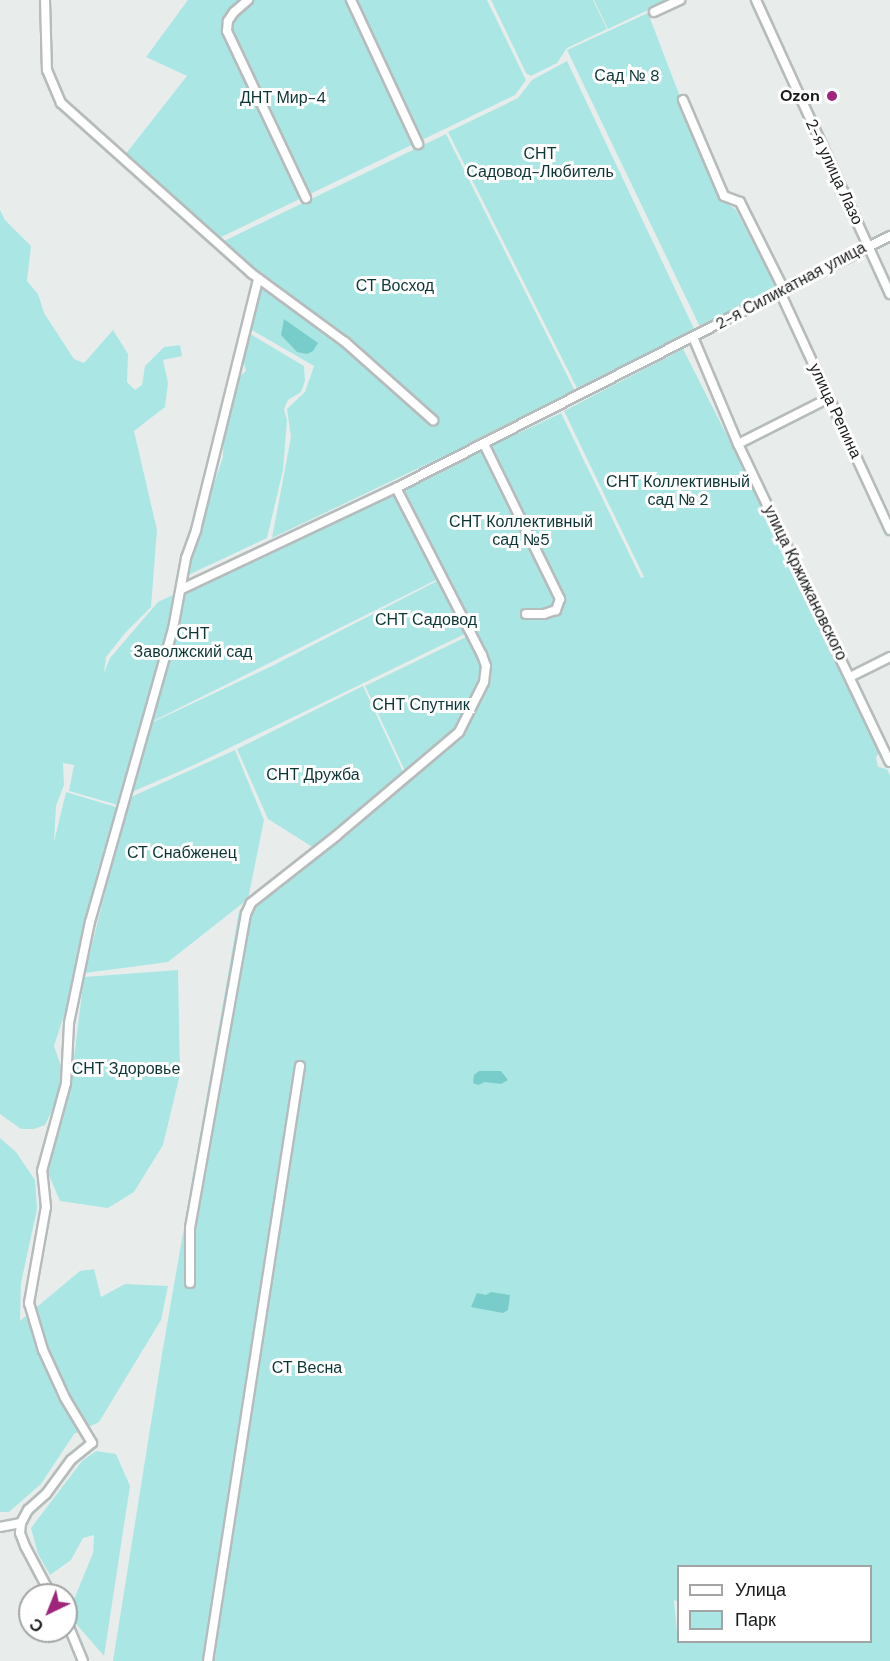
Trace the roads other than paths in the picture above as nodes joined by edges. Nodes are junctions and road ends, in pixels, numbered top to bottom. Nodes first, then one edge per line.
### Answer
1 (45, 0) edge
2 (248, 0) edge
3 (351, 0) edge
4 (680, 0) edge
5 (756, 0) edge
6 (654, 12) dead end
7 (683, 100) dead end
8 (418, 144) dead end
9 (306, 198) dead end
10 (890, 236) edge
11 (868, 245) junction
12 (258, 279) junction
13 (782, 291) junction
14 (890, 294) edge
15 (693, 337) junction
16 (829, 398) junction
17 (433, 420) dead end
18 (484, 444) junction
19 (738, 444) junction
20 (396, 488) junction
21 (890, 530) edge
22 (182, 589) junction
23 (526, 614) dead end
24 (890, 657) edge
25 (850, 676) junction
26 (890, 762) edge
27 (300, 1066) dead end
28 (190, 1283) dead end
29 (21, 1523) junction
30 (0, 1527) edge
31 (45, 1583) edge
32 (76, 1643) edge
33 (83, 1661) edge
34 (208, 1661) edge

1 - 12 street
2 - 9 street
3 - 8 street
4 - 6 street
5 - 11 street, 2-я улица Лазо
7 - 13 street, улица Репина
10 - 11 street, 2-я Силикатная улица
11 - 13 street, 2-я Силикатная улица
11 - 14 street, 2-я улица Лазо
12 - 17 street
12 - 22 street
13 - 15 street, 2-я Силикатная улица
13 - 16 street, улица Репина
15 - 18 street, 2-я Силикатная улица
15 - 19 street, улица Кржижановского
16 - 19 street
16 - 21 street, улица Репина
18 - 20 street, 2-я Силикатная улица
18 - 23 street
19 - 25 street, улица Кржижановского
20 - 22 street, 2-я Силикатная улица
20 - 28 street
22 - 29 street
24 - 25 street
25 - 26 street, улица Кржижановского
27 - 34 street
29 - 30 street
29 - 31 street
32 - 33 street

